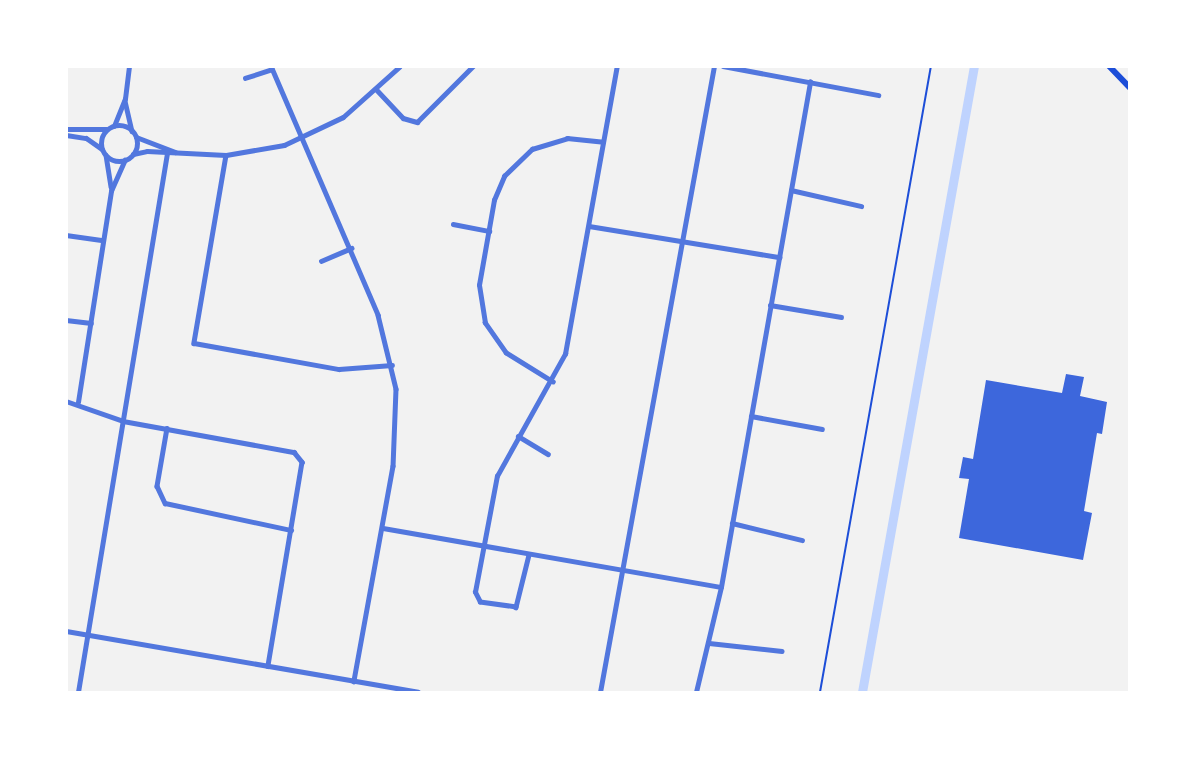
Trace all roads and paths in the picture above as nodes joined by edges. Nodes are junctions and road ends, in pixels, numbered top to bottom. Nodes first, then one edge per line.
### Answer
1 (129, 66) edge
2 (473, 66) edge
3 (617, 66) edge
4 (714, 66) edge
5 (723, 66) edge
6 (930, 66) edge
7 (1109, 66) edge
8 (271, 68) edge
9 (395, 68) edge
10 (245, 78) dead end
11 (810, 82) junction
12 (1129, 88) edge
13 (377, 90) junction
14 (878, 95) dead end
15 (125, 99) junction
16 (111, 127) junction
17 (66, 129) edge
18 (132, 131) junction
19 (66, 135) edge
20 (136, 137) junction
21 (302, 139) junction
22 (603, 142) junction
23 (176, 152) junction
24 (104, 153) junction
25 (167, 153) junction
26 (133, 154) junction
27 (226, 155) junction
28 (125, 160) junction
29 (791, 190) junction
30 (111, 191) junction
31 (861, 206) dead end
32 (453, 224) dead end
33 (589, 226) junction
34 (489, 231) junction
35 (66, 235) edge
36 (103, 240) junction
37 (683, 242) junction
38 (351, 248) junction
39 (779, 257) junction
40 (321, 261) dead end
41 (770, 305) junction
42 (841, 317) dead end
43 (66, 320) edge
44 (91, 323) junction
45 (393, 365) junction
46 (553, 382) junction
47 (66, 401) edge
48 (78, 402) junction
49 (751, 416) junction
50 (123, 421) junction
51 (167, 429) junction
52 (822, 429) dead end
53 (519, 436) junction
54 (548, 454) dead end
55 (732, 523) junction
56 (383, 528) junction
57 (291, 530) junction
58 (802, 540) dead end
59 (484, 547) junction
60 (530, 555) junction
61 (625, 570) junction
62 (720, 587) junction
63 (66, 631) edge
64 (88, 634) junction
65 (709, 642) junction
66 (782, 651) dead end
67 (268, 666) junction
68 (354, 682) junction
69 (78, 692) edge
70 (418, 692) edge
71 (600, 692) edge
72 (696, 692) edge
73 (820, 692) edge

1 - 15 street
2 - 13 street
3 - 22 street
4 - 37 street
5 - 11 street
6 - 73 path
7 - 12 main road
8 - 10 street
8 - 21 street
9 - 13 street
11 - 14 street
11 - 29 street
13 - 21 street
15 - 16 street
15 - 18 street
16 - 17 street
16 - 18 street
16 - 24 street
18 - 20 street
19 - 24 street
20 - 23 street
20 - 26 street
21 - 27 street
21 - 38 street
22 - 33 street
22 - 34 street
23 - 25 street
23 - 27 street
24 - 28 street
24 - 30 street
25 - 26 street
25 - 50 street
26 - 28 street
27 - 45 street
28 - 30 street
29 - 31 street
29 - 39 street
30 - 36 street
32 - 34 street
33 - 37 street
33 - 46 street
34 - 46 street
35 - 36 street
36 - 44 street
37 - 39 street
37 - 61 street
38 - 40 street
38 - 45 street
39 - 41 street
41 - 42 street
41 - 49 street
43 - 44 street
44 - 48 street
45 - 56 street
46 - 53 street
47 - 48 street
48 - 50 street
49 - 52 street
49 - 55 street
50 - 51 street
50 - 64 street
51 - 57 street
51 - 57 street
53 - 54 street
53 - 59 street
55 - 58 street
55 - 62 street
56 - 59 street
56 - 68 street
57 - 67 street
59 - 60 street
59 - 60 street
60 - 61 street
61 - 62 street
61 - 71 street
62 - 65 street
63 - 64 street
64 - 67 street
64 - 69 street
65 - 66 street
65 - 72 street
67 - 68 street
68 - 70 street

